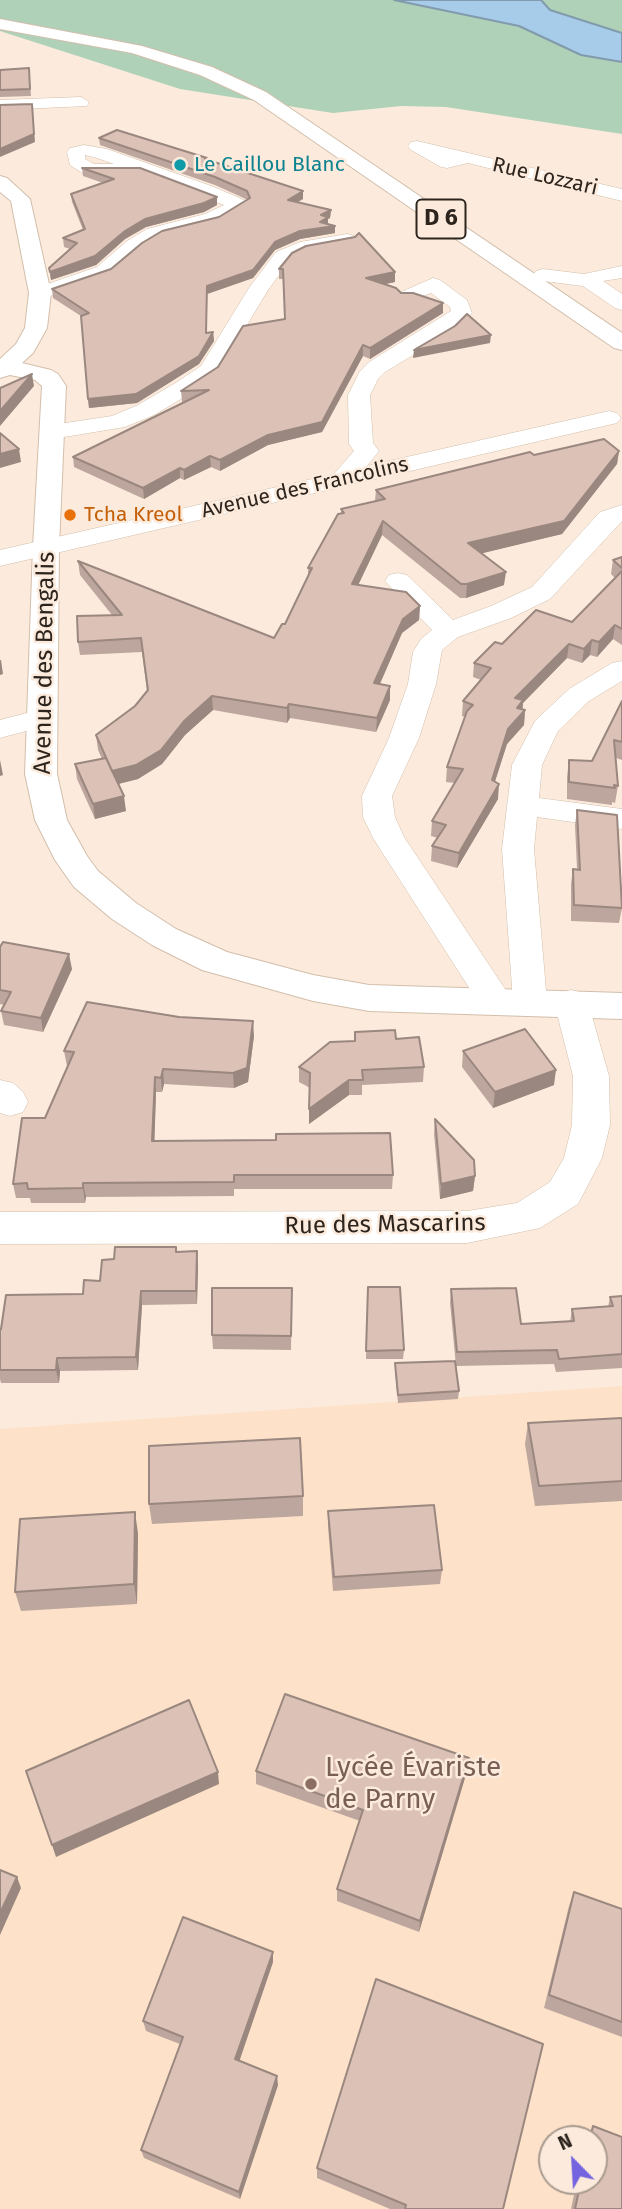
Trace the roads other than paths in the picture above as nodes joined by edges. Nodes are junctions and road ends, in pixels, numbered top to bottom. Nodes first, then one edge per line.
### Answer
1 (0, 22) edge
2 (81, 102) dead end
3 (0, 106) edge
4 (468, 158) dead end
5 (142, 168) edge
6 (0, 182) edge
7 (622, 195) edge
8 (347, 240) edge
9 (622, 272) edge
10 (543, 275) junction
11 (589, 281) junction
12 (40, 293) junction
13 (408, 296) edge
14 (622, 304) edge
15 (622, 328) edge
16 (622, 343) edge
17 (4, 369) edge
18 (609, 418) dead end
19 (52, 432) junction
20 (343, 479) junction
21 (622, 512) edge
22 (46, 547) junction
23 (0, 558) edge
24 (398, 581) dead end
25 (448, 631) junction
26 (622, 669) edge
27 (42, 718) junction
28 (0, 729) edge
29 (522, 805) junction
30 (622, 819) edge
31 (496, 1002) junction
32 (530, 1002) junction
33 (571, 1002) junction
34 (622, 1006) edge
35 (0, 1228) edge

1 - 10 main road, D 6
1 - 16 main road, D 6
2 - 3 street
4 - 7 street, Rue Lozzari
5 - 12 street
6 - 12 main road
8 - 19 street
9 - 11 street
10 - 11 street
10 - 15 main road, D 6
11 - 14 street
12 - 17 main road
13 - 20 street
17 - 19 main road, Avenue des Bengalis
18 - 20 street, Avenue des Francolins
19 - 22 main road, Avenue des Bengalis
20 - 22 street, Avenue des Francolins
21 - 25 street
22 - 23 street, Avenue des Francolins
22 - 27 main road, Avenue des Bengalis
24 - 25 street
25 - 31 street
26 - 29 street
27 - 28 street
27 - 31 main road, Avenue des Bengalis
29 - 30 street
29 - 32 street
31 - 32 main road, Avenue des Bengalis
32 - 33 main road, Avenue des Bengalis
33 - 34 main road, Avenue des Bengalis
33 - 35 street, Rue des Mascarins

